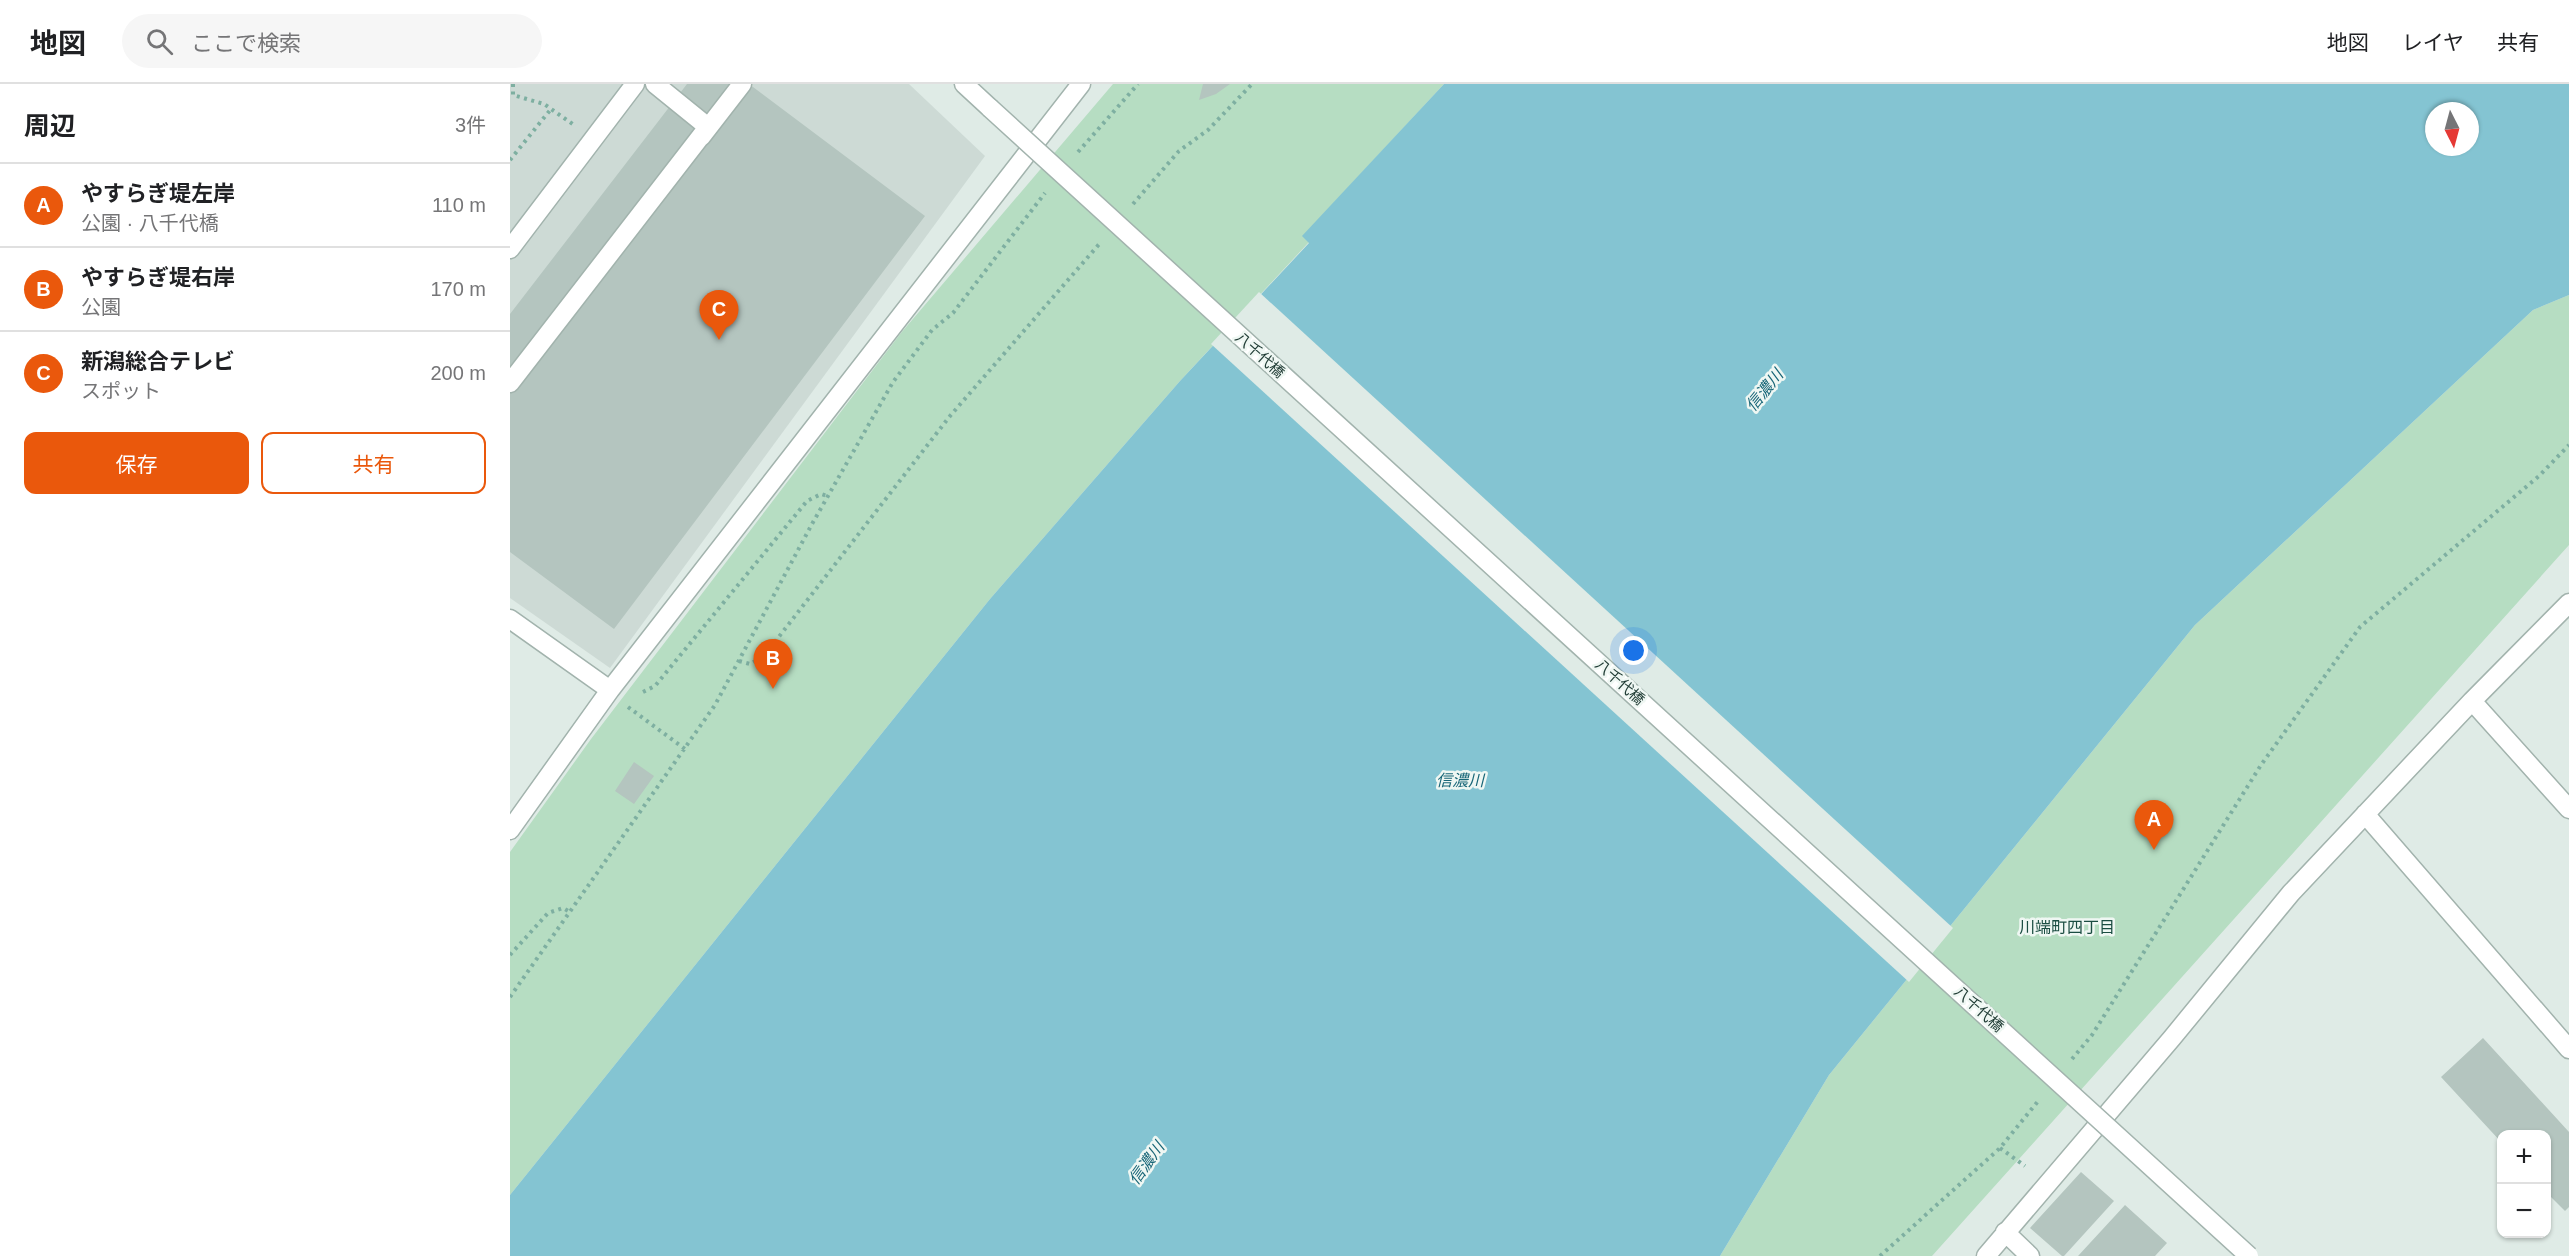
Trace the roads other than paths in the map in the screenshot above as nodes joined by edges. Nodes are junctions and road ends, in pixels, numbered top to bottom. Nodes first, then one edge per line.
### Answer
1 (635, 84) edge
2 (654, 84) edge
3 (742, 84) edge
4 (964, 84) edge
5 (1082, 84) edge
6 (510, 249) edge
7 (510, 383) edge
8 (2569, 603) edge
9 (510, 619) edge
10 (610, 690) junction
11 (2472, 701) junction
12 (2569, 809) edge
13 (2365, 814) junction
14 (510, 830) edge
15 (2569, 1049) edge
16 (2005, 1232) junction
17 (1986, 1256) edge
18 (2030, 1256) edge
19 (2249, 1256) edge

1 - 6 street
2 - 7 street
3 - 7 street
4 - 19 street, 八千代橋, bridge
5 - 10 street
8 - 11 street
9 - 10 street
10 - 14 street
11 - 12 street
11 - 13 street
13 - 15 street
13 - 16 street
16 - 17 street
16 - 18 street

